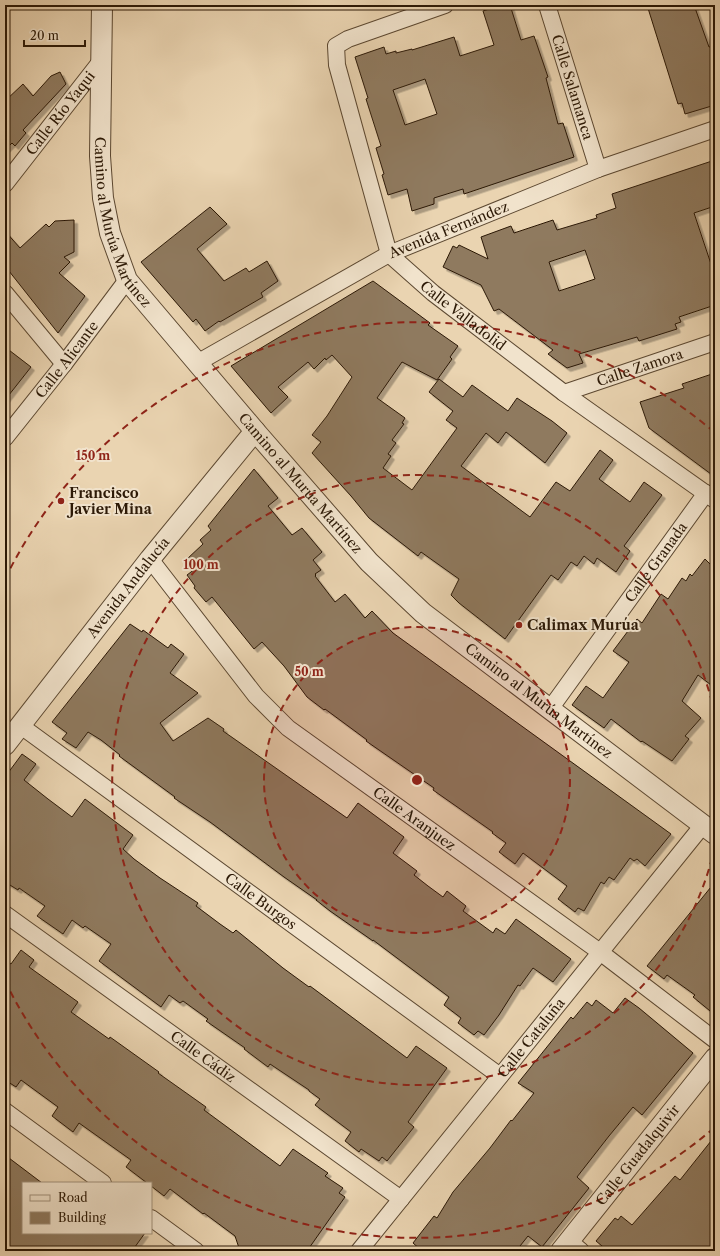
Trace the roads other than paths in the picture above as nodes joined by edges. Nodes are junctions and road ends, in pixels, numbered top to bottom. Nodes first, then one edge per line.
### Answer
1 (102, 5) edge
2 (445, 5) edge
3 (547, 5) edge
4 (102, 61) junction
5 (715, 129) edge
6 (598, 169) junction
7 (5, 184) edge
8 (389, 254) junction
9 (127, 280) junction
10 (5, 293) edge
11 (715, 342) edge
12 (197, 363) junction
13 (64, 364) junction
14 (564, 393) junction
15 (254, 431) junction
16 (5, 438) edge
17 (710, 496) edge
18 (150, 559) junction
19 (550, 709) junction
20 (21, 726) junction
21 (5, 746) edge
22 (709, 830) edge
23 (5, 914) edge
24 (600, 952) junction
25 (715, 1040) edge
26 (715, 1058) edge
27 (500, 1076) junction
28 (5, 1111) edge
29 (102, 1182) edge
30 (401, 1199) junction
31 (152, 1219) edge
32 (570, 1248) edge
33 (196, 1251) edge
34 (359, 1251) edge

1 - 4 street, Camino al Murúa Martínez
2 - 8 street
3 - 6 street, Calle Salamanca
4 - 7 street, Calle Río Yaqui
4 - 9 street, Camino al Murúa Martínez
5 - 6 street, Avenida Fernández
6 - 8 street, Avenida Fernández
8 - 12 street, Avenida Fernández
8 - 14 street, Calle Valladolid
9 - 12 street, Camino al Murúa Martínez
9 - 13 street, Calle Alicante
10 - 13 street
11 - 14 street, Calle Zamora
12 - 15 street, Camino al Murúa Martínez
13 - 16 street, Calle Alicante
14 - 17 street, Calle Valladolid
15 - 18 street, Avenida Andalucía
15 - 19 street, Camino al Murúa Martínez
17 - 19 street, Calle Granada
18 - 20 street, Avenida Andalucía
18 - 24 street, Calle Aranjuez
19 - 22 street, Camino al Murúa Martínez
20 - 21 street, Avenida Andalucía
20 - 27 street, Calle Burgos
22 - 24 street, Calle Cataluña
23 - 30 street, Calle Cádiz
24 - 25 street, Calle Aranjuez
24 - 27 street, Calle Cataluña
26 - 32 street, Calle Guadalquivir
27 - 30 street, Calle Cataluña
28 - 29 street
30 - 34 street, Calle Cataluña
31 - 33 street

